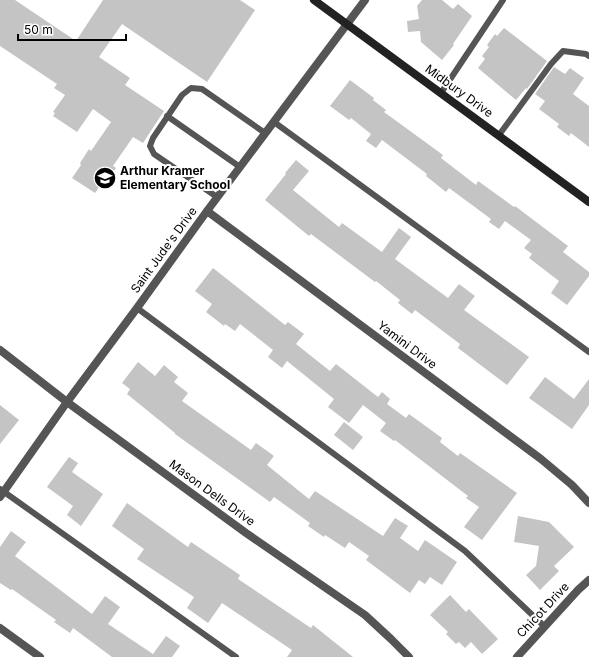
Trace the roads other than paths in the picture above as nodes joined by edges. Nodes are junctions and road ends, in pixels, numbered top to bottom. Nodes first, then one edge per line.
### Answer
1 (314, 0) edge
2 (365, 0) edge
3 (503, 0) edge
4 (348, 24) junction
5 (589, 56) edge
6 (441, 93) junction
7 (167, 116) junction
8 (274, 122) junction
9 (265, 133) junction
10 (499, 135) junction
11 (240, 167) junction
12 (217, 197) junction
13 (589, 202) edge
14 (207, 211) junction
15 (138, 308) junction
16 (0, 350) edge
17 (589, 352) edge
18 (67, 402) junction
19 (1, 493) edge
20 (589, 503) edge
21 (589, 580) edge
22 (544, 626) junction
23 (0, 628) edge
24 (40, 657) edge
25 (236, 657) edge
26 (409, 657) edge
27 (517, 657) edge

1 - 4 street, Midbury Drive
2 - 4 street, Saint Jude's Drive
3 - 6 lane
4 - 6 street, Midbury Drive
4 - 8 street, Saint Jude's Drive
5 - 10 lane
6 - 10 street, Midbury Drive
7 - 9 lane
7 - 11 lane
7 - 12 lane
8 - 9 street, Saint Jude's Drive
8 - 17 lane
9 - 11 street, Saint Jude's Drive
10 - 13 street, Midbury Drive
11 - 12 street, Saint Jude's Drive
12 - 14 street, Saint Jude's Drive
14 - 15 street, Saint Jude's Drive
14 - 20 street, Yamini Drive
15 - 18 street, Saint Jude's Drive
15 - 22 lane
16 - 18 street, Mason Dells Drive
18 - 19 street, Saint Jude's Drive
18 - 26 street, Mason Dells Drive
19 - 25 lane
21 - 22 street, Chicot Drive
22 - 27 street, Chicot Drive
23 - 24 street

